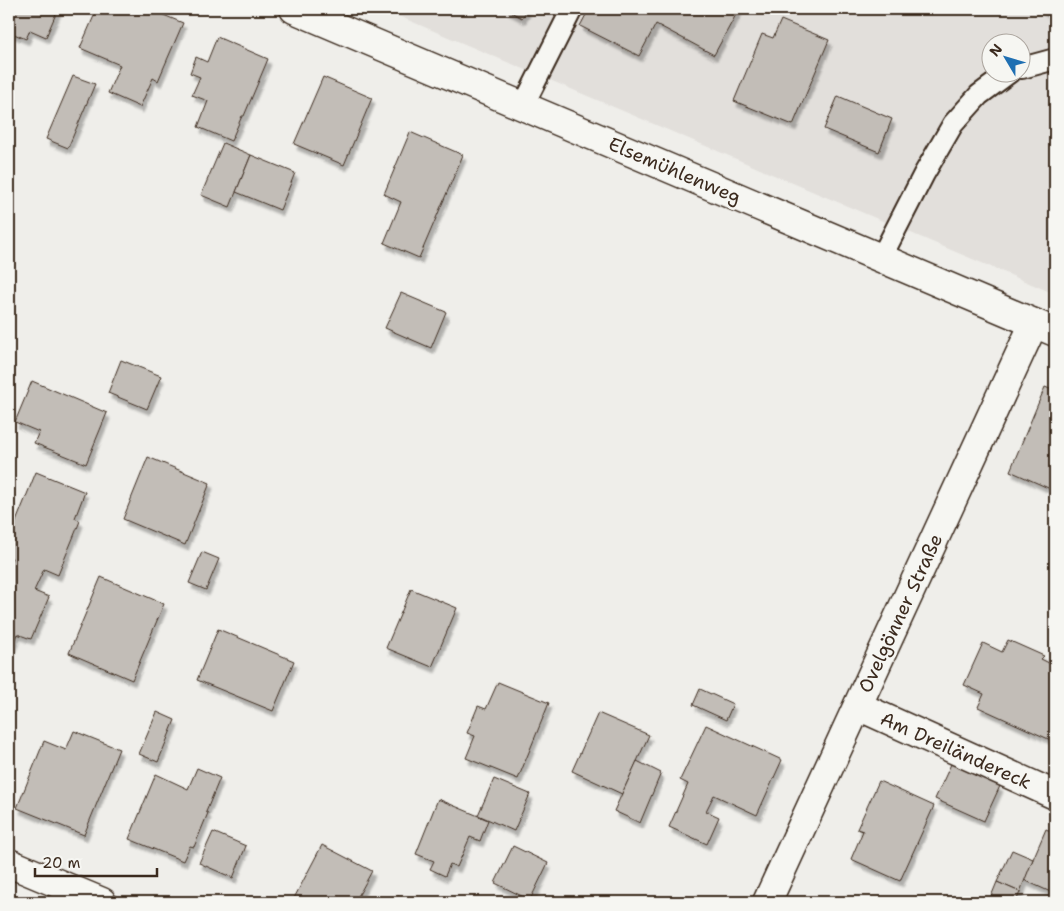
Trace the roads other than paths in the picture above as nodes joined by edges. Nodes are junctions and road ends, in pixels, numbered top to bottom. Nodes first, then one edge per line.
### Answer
1 (294, 9) edge
2 (572, 9) edge
3 (1055, 59) edge
4 (1032, 65) edge
5 (997, 82) edge
6 (523, 106) junction
7 (882, 258) junction
8 (1044, 328) edge
9 (858, 706) junction
10 (1055, 795) edge
11 (9, 863) edge
12 (102, 902) edge
13 (767, 902) edge

1 - 6 street, Elsemühlenweg
2 - 6 lane
3 - 4 lane
5 - 7 lane
6 - 7 street, Elsemühlenweg
7 - 8 street, Elsemühlenweg
8 - 9 street, Ovelgönner Straße
9 - 10 street, Am Dreiländereck
9 - 13 street, Ovelgönner Straße
11 - 12 street

